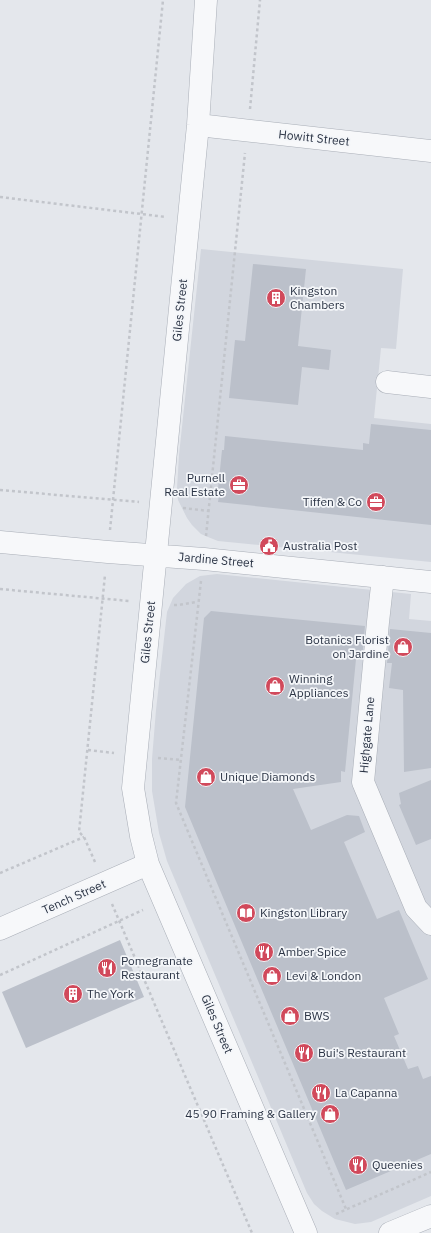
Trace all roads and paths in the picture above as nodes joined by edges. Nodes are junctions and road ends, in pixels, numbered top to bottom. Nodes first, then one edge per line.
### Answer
1 (163, 0) edge
2 (206, 0) edge
3 (260, 0) edge
4 (198, 125) junction
5 (248, 130) junction
6 (431, 151) edge
7 (0, 197) edge
8 (141, 214) junction
9 (189, 219) junction
10 (387, 382) dead end
11 (431, 387) edge
12 (0, 490) edge
13 (209, 511) dead end
14 (0, 542) edge
15 (156, 555) junction
16 (383, 577) junction
17 (431, 582) edge
18 (0, 589) edge
19 (197, 602) dead end
20 (148, 864) junction
21 (0, 873) edge
22 (431, 924) edge
23 (0, 929) edge
24 (0, 975) edge
25 (431, 1172) edge
26 (346, 1209) junction
27 (336, 1214) dead end
28 (431, 1216) edge
29 (252, 1233) edge
30 (306, 1233) edge
31 (390, 1233) edge

1 - 8 path
2 - 4 street, Giles Street
3 - 5 path
4 - 5 street, Howitt Street
4 - 9 street, Giles Street
5 - 6 street, Howitt Street
5 - 13 path
7 - 8 path
8 - 9 path
8 - 12 path
9 - 15 street, Giles Street
10 - 11 street
14 - 15 street, Jardine Street
15 - 16 street, Jardine Street
15 - 20 street, Giles Street
16 - 17 street, Jardine Street
16 - 22 street, Highgate Lane
18 - 21 path
19 - 26 path
20 - 23 street, Tench Street
20 - 30 street, Giles Street
24 - 29 path
25 - 26 path
26 - 27 path
28 - 31 street

